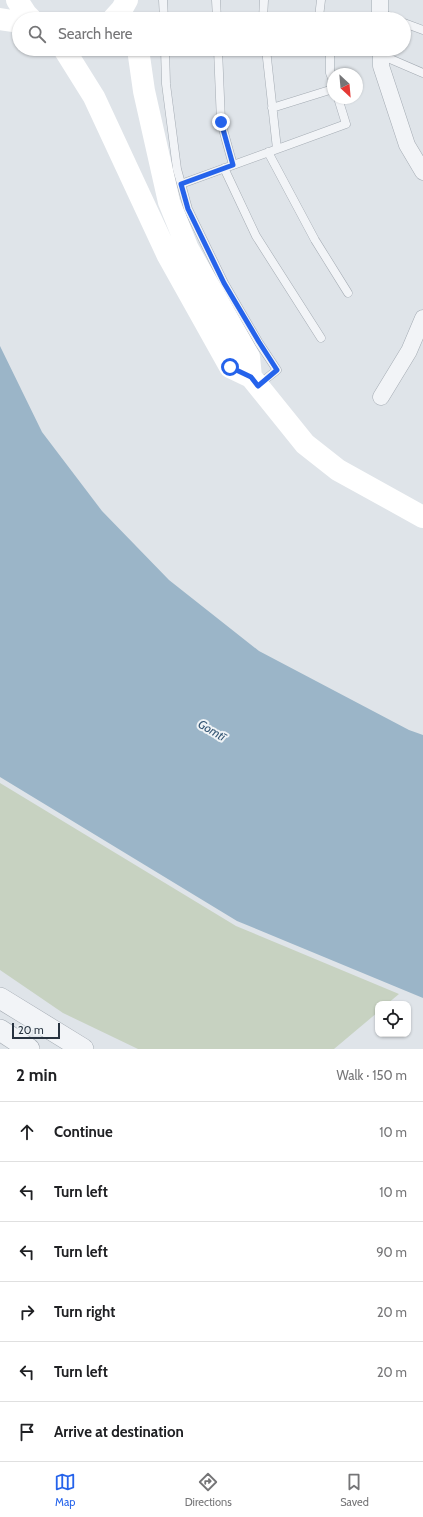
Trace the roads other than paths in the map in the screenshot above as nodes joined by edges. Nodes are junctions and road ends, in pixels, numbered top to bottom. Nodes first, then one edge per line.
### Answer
1 (17, 0) edge
2 (127, 0) edge
3 (131, 0) edge
4 (163, 0) edge
5 (216, 0) edge
6 (264, 0) edge
7 (321, 0) edge
8 (25, 12) edge
9 (119, 12) edge
10 (133, 12) edge
11 (164, 12) edge
12 (217, 12) edge
13 (263, 12) edge
14 (320, 12) edge
15 (0, 19) edge
16 (12, 21) edge
17 (411, 26) edge
18 (423, 30) edge
19 (68, 56) edge
20 (139, 56) edge
21 (165, 56) edge
22 (218, 56) edge
23 (267, 56) edge
24 (330, 56) edge
25 (381, 56) edge
26 (389, 56) edge
27 (330, 68) edge
28 (423, 73) edge
29 (327, 91) edge
30 (340, 104) edge
31 (272, 108) junction
32 (277, 149) junction
33 (268, 152) junction
34 (228, 167) junction
35 (423, 172) edge
36 (181, 184) junction
37 (348, 293) dead end
38 (423, 318) edge
39 (320, 338) dead end
40 (254, 381) junction
41 (381, 397) dead end
42 (423, 517) edge
43 (0, 998) edge
44 (0, 1030) edge
45 (29, 1049) edge
46 (83, 1049) edge

1 - 8 main road
2 - 9 main road
3 - 10 main road
4 - 11 lane
5 - 12 lane
6 - 13 lane
7 - 14 lane
15 - 16 main road
17 - 18 lane
19 - 40 main road
20 - 40 main road
21 - 36 lane
22 - 34 lane
23 - 31 lane
24 - 27 lane
25 - 35 street
26 - 28 lane
29 - 31 lane
30 - 32 lane
31 - 32 lane
32 - 33 lane
33 - 34 lane
33 - 37 lane
34 - 36 lane
34 - 39 lane
36 - 40 lane
38 - 41 street
40 - 42 main road
43 - 46 street
44 - 45 street

